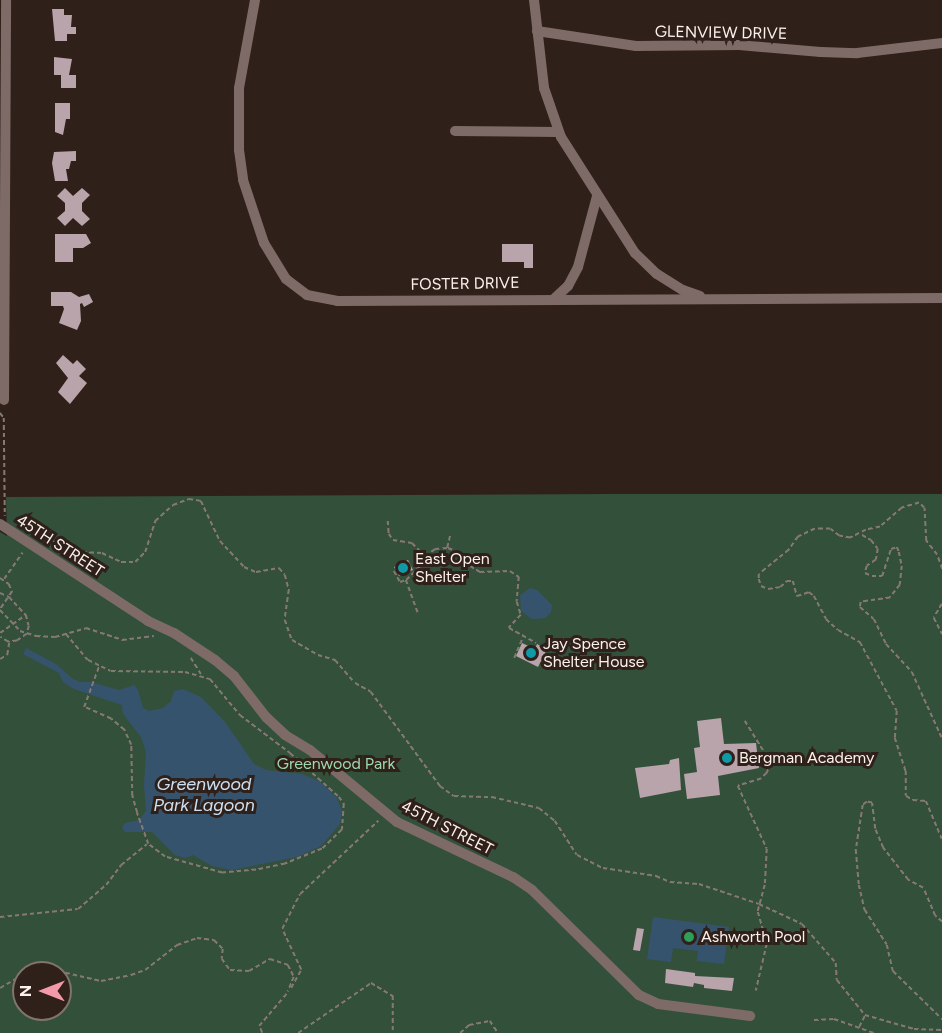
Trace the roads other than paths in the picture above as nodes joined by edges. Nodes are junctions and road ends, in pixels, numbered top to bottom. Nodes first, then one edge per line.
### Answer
1 (6, 0) edge
2 (255, 0) edge
3 (534, 0) edge
4 (537, 31) junction
5 (3, 40) edge
6 (942, 43) edge
7 (455, 131) dead end
8 (558, 132) junction
9 (597, 196) junction
10 (555, 298) junction
11 (942, 298) edge
12 (708, 299) junction
13 (4, 400) dead end
14 (0, 524) edge
15 (750, 1016) dead end

1 - 5 street
2 - 10 street, FOSTER DRIVE
3 - 4 street
4 - 6 street, GLENVIEW DRIVE
4 - 8 street
5 - 13 street
7 - 8 street
8 - 9 street
9 - 10 street
9 - 12 street
10 - 12 street, FOSTER DRIVE
11 - 12 street, FOSTER DRIVE
14 - 15 street, 45TH STREET

